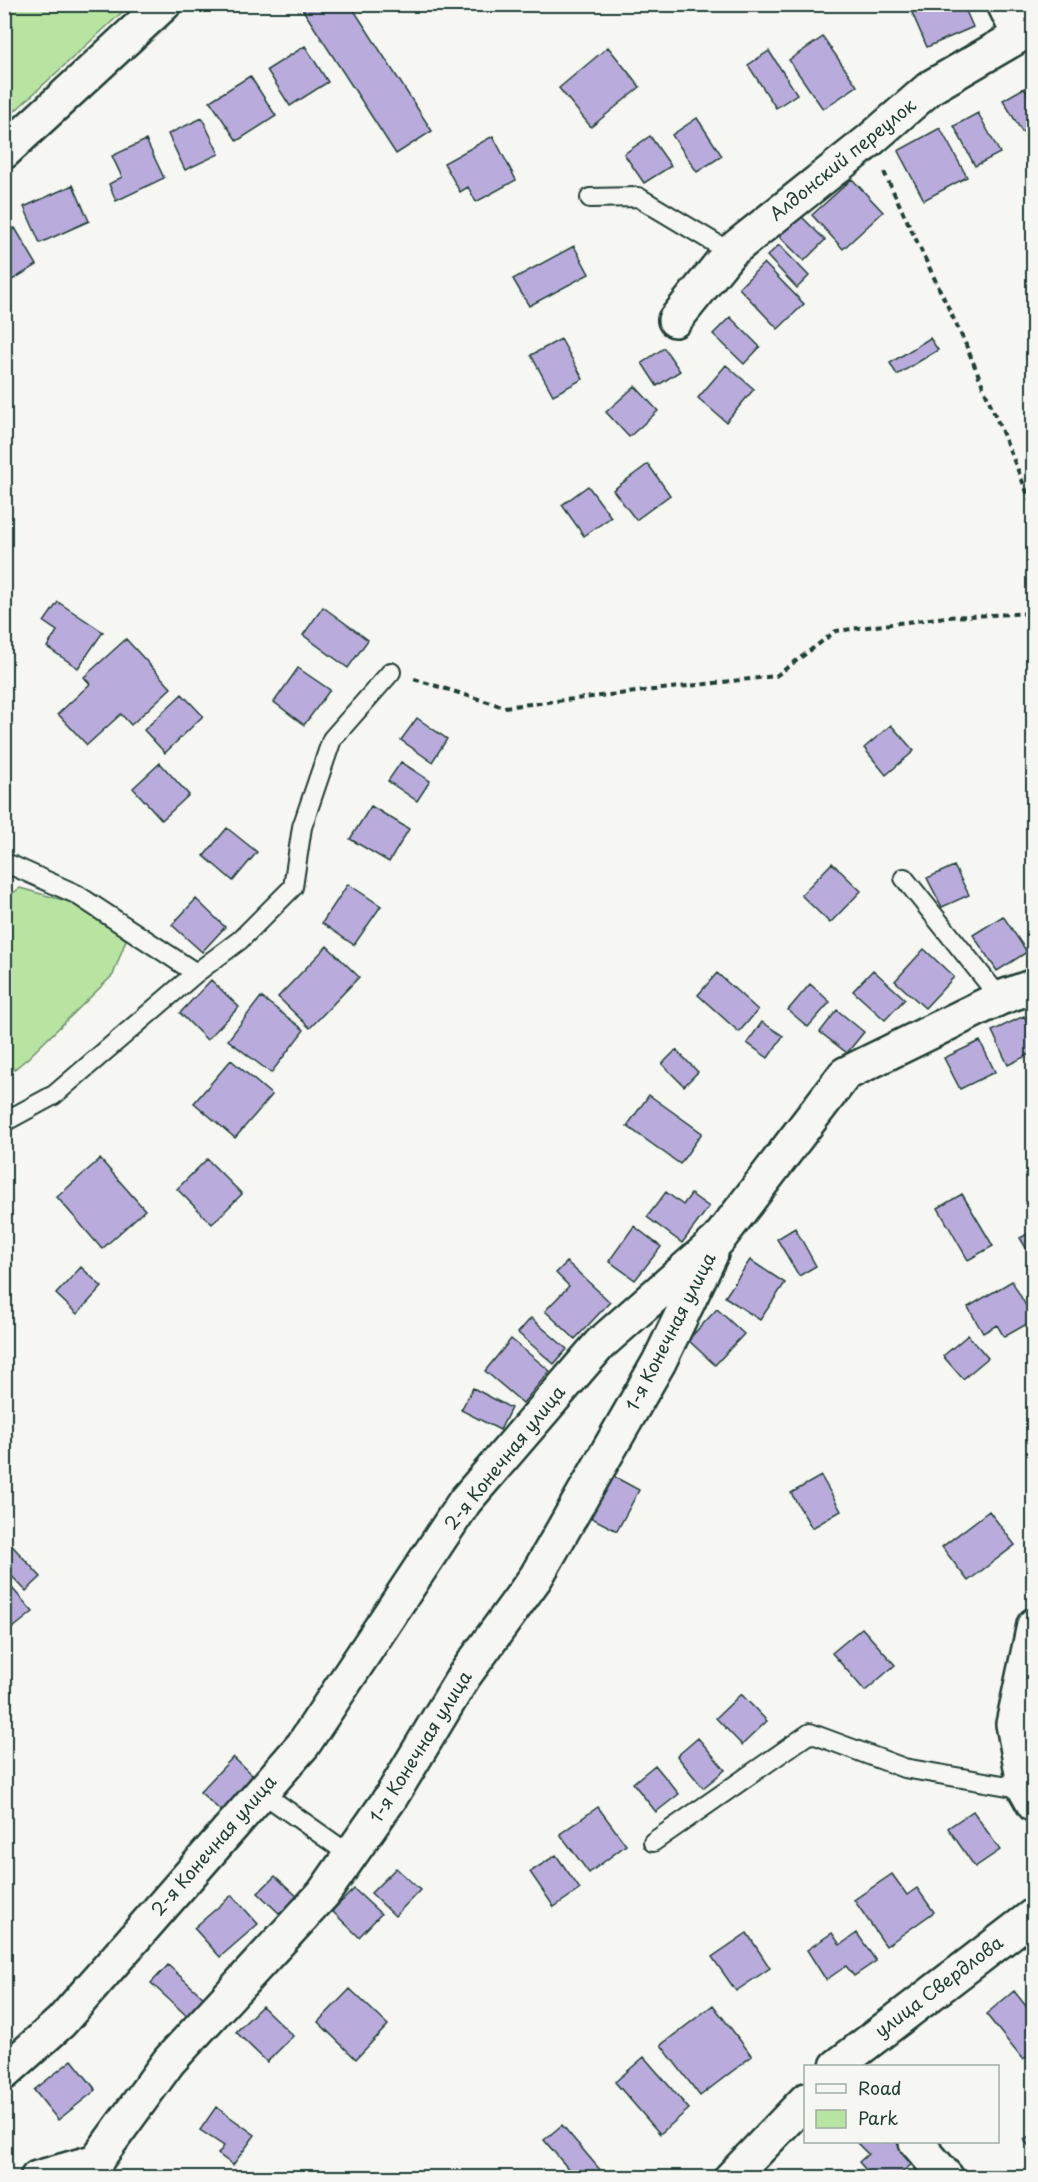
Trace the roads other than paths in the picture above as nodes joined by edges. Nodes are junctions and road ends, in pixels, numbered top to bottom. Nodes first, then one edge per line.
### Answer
1 (164, 4) edge
2 (1004, 4) edge
3 (1026, 31) edge
4 (4, 152) edge
5 (590, 198) dead end
6 (730, 252) junction
7 (675, 320) dead end
8 (391, 672) road end
9 (6, 863) edge
10 (904, 878) dead end
11 (196, 972) junction
12 (1034, 986) edge
13 (1000, 998) junction
14 (4, 1122) edge
15 (718, 1240) junction
16 (1034, 1625) edge
17 (261, 1792) junction
18 (1029, 1797) edge
19 (652, 1842) dead end
20 (350, 1855) junction
21 (1034, 1915) edge
22 (844, 2064) edge
23 (4, 2073) edge
24 (804, 2102) edge
25 (917, 2143) edge
26 (37, 2178) edge
27 (731, 2178) edge
28 (947, 2178) edge

1 - 4 street
2 - 3 street
3 - 6 street, Алдонский переулок
5 - 6 lane
6 - 7 street, Алдонский переулок
8 - 11 lane
9 - 11 lane
10 - 13 lane
11 - 14 lane
12 - 13 street, 2-я Конечная улица
13 - 15 street, 2-я Конечная улица
15 - 17 street, 2-я Конечная улица
15 - 20 street, 1-я Конечная улица
16 - 18 street
17 - 20 lane
17 - 23 street, 2-я Конечная улица
18 - 19 lane
20 - 26 street, 1-я Конечная улица
21 - 22 street, улица Свердлова
24 - 27 street
25 - 28 street

